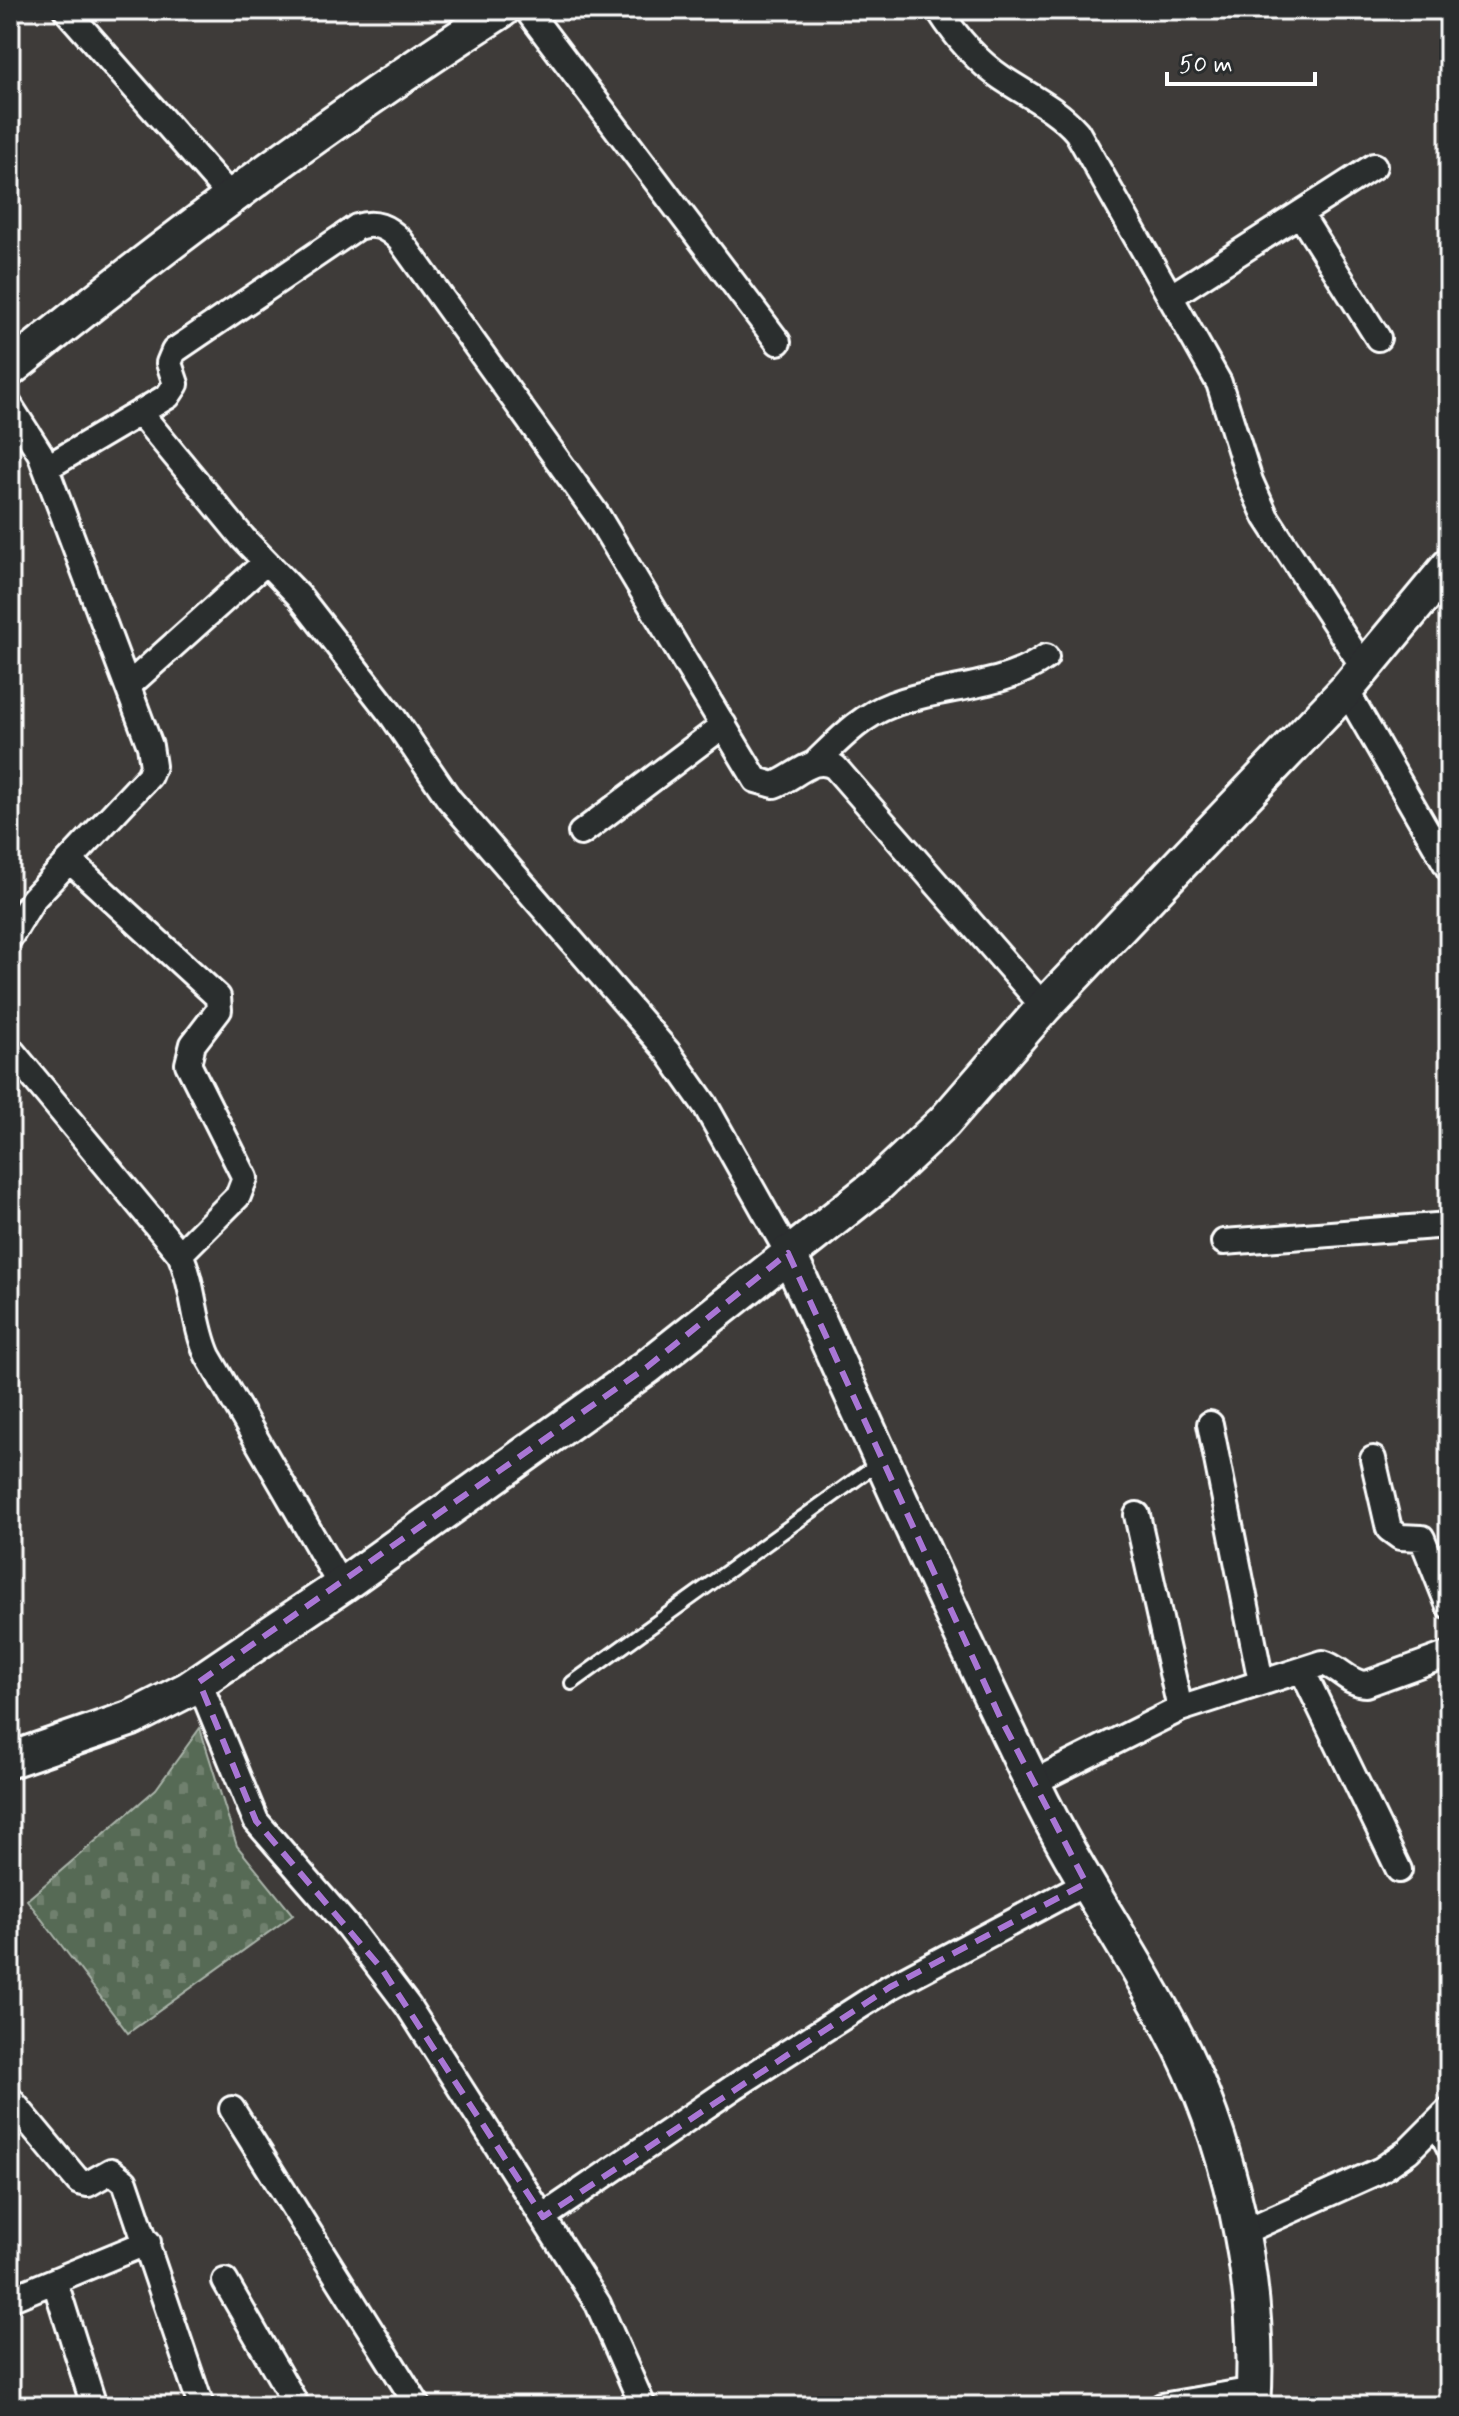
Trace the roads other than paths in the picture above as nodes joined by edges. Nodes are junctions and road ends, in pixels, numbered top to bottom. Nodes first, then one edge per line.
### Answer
1 (66, 10) edge
2 (502, 10) edge
3 (527, 10) edge
4 (939, 10) edge
5 (1374, 166) dead end
6 (230, 196) junction
7 (1300, 214) junction
8 (1170, 297) junction
9 (1378, 338) dead end
10 (778, 342) dead end
11 (10, 369) edge
12 (10, 406) edge
13 (140, 413) junction
14 (46, 468) junction
15 (266, 562) junction
16 (1449, 566) edge
17 (1046, 657) dead end
18 (1355, 679) junction
19 (128, 686) junction
20 (724, 725) junction
21 (816, 762) junction
22 (581, 833) dead end
23 (70, 861) junction
24 (1449, 869) edge
25 (10, 937) edge
26 (1044, 1007) junction
27 (10, 1049) edge
28 (1449, 1225) edge
29 (1224, 1242) dead end
30 (788, 1253) junction
31 (180, 1254) junction
32 (1210, 1424) dead end
33 (1373, 1459) dead end
34 (883, 1460) junction
35 (1137, 1515) dead end
36 (341, 1586) junction
37 (1449, 1606) edge
38 (1449, 1654) edge
39 (1302, 1670) junction
40 (199, 1682) junction
41 (1261, 1682) junction
42 (572, 1683) dead end
43 (1180, 1709) junction
44 (10, 1760) edge
45 (1032, 1783) junction
46 (1399, 1870) dead end
47 (1086, 1883) junction
48 (10, 2099) edge
49 (232, 2109) dead end
50 (1441, 2118) edge
51 (1449, 2160) edge
52 (543, 2217) junction
53 (1243, 2232) junction
54 (148, 2242) junction
55 (225, 2281) dead end
56 (55, 2282) junction
57 (10, 2299) edge
58 (1254, 2398) edge
59 (94, 2406) edge
60 (201, 2406) edge
61 (297, 2406) edge
62 (418, 2406) edge
63 (643, 2406) edge
64 (1162, 2406) edge

1 - 6 street
2 - 6 street
3 - 10 street
4 - 8 street
5 - 7 street
6 - 11 street
7 - 8 street
7 - 9 street
8 - 18 street
12 - 14 street
13 - 14 street
13 - 15 street
13 - 20 street
14 - 19 street
15 - 19 street
15 - 30 street
16 - 18 street
17 - 21 street
18 - 24 street
18 - 26 street
19 - 23 street
20 - 21 street
20 - 22 street
21 - 26 street
23 - 25 street
23 - 31 street
26 - 30 street
27 - 31 street
28 - 29 street
30 - 34 street
30 - 36 street
31 - 36 street
32 - 41 street
33 - 37 street
34 - 42 lane
34 - 45 street
35 - 43 street
36 - 40 street
38 - 39 street
39 - 41 street
39 - 46 street
40 - 44 street
40 - 52 street
41 - 43 street
43 - 45 street
45 - 47 street
47 - 52 street
47 - 53 street
48 - 54 street
49 - 62 street
50 - 51 lane
50 - 53 street
52 - 63 street
53 - 58 street
54 - 56 street
54 - 60 street
55 - 61 street
56 - 57 street
56 - 59 street
58 - 64 street

